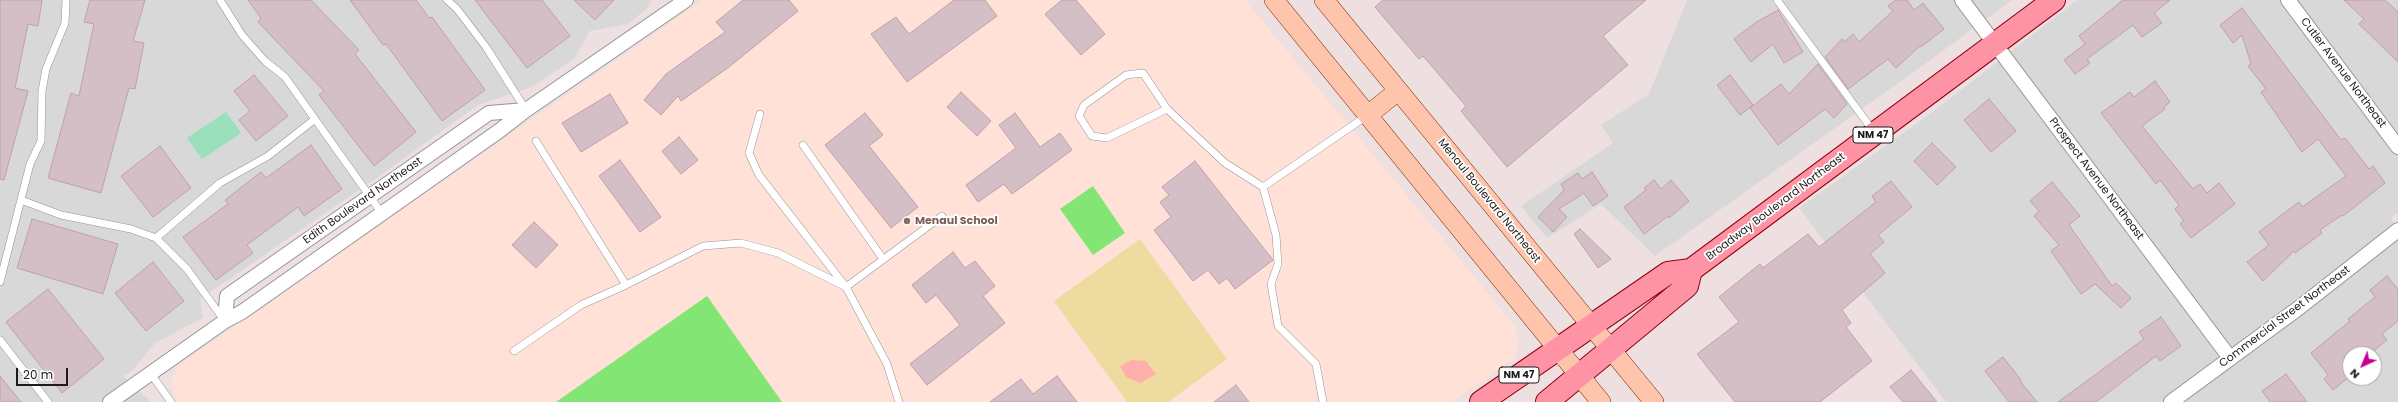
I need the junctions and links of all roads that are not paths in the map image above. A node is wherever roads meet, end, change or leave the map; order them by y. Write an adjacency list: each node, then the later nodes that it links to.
1 (66, 0): 24 (lane)
2 (220, 0): 17 (lane)
3 (447, 0): 14 (lane)
4 (1274, 0): 16 (main road)
5 (1324, 0): 12 (main road, Menaul Boulevard Northeast)
6 (1777, 0): 18 (lane)
7 (1962, 0): 11 (street, Prospect Avenue Northeast)
8 (2054, 0): 11 (main road, Broadway Boulevard Northeast / NM 47)
9 (2288, 0): 21 (street, Cutler Avenue Northeast)
10 (681, 1): 14 (street, Edith Boulevard Northeast)
11 (1996, 44): 18 (main road, Broadway Boulevard Northeast / NM 47); 40 (street, Prospect Avenue Northeast)
12 (1398, 90): 16 (main road); 35 (main road, Menaul Boulevard Northeast)
13 (1167, 109): 13 (lane); 22 (lane)
14 (526, 110): 23 (street, Edith Boulevard Northeast); 25 (street, Edith Boulevard Northeast)
15 (760, 114): 33 (lane)
16 (1368, 115): 22 (lane); 37 (main road)
17 (315, 119): 23 (lane); 28 (lane)
18 (1875, 133): 30 (main road, Broadway Boulevard Northeast / NM 47)
19 (536, 141): 32 (lane)
20 (803, 145): 29 (lane)
21 (2398, 147)
22 (1263, 187): 47 (lane)
23 (370, 196): 25 (lane); 34 (street, Edith Boulevard Northeast)
24 (21, 200): 28 (lane); 31 (lane)
25 (381, 212): 34 (street, Edith Boulevard Northeast)
26 (942, 216): 29 (lane)
27 (2398, 230): 40 (street, Commercial Street Northeast)
28 (156, 238): 34 (lane)
29 (883, 259): 33 (lane)
30 (1691, 270): 35 (main road, Broadway Boulevard Northeast / NM 47); 38 (main road)
31 (0, 282)
32 (626, 285): 33 (lane); 39 (lane)
33 (846, 287): 46 (lane)
34 (225, 321): 41 (street, Edith Boulevard Northeast)
35 (1590, 325): 37 (main road, Broadway Boulevard Northeast / NM 47); 38 (main road, Menaul Boulevard Northeast)
36 (0, 340): 43 (lane)
37 (1558, 348): 42 (main road); 48 (main road, Broadway Boulevard Northeast / NM 47)
38 (1611, 350): 42 (main road); 51 (main road, Menaul Boulevard Northeast)
39 (514, 351)
40 (2230, 358): 52 (street, Commercial Street Northeast)
41 (151, 374): 44 (street, Edith Boulevard Northeast); 45 (lane)
42 (1580, 376): 49 (main road); 50 (main road)
43 (48, 402)
44 (110, 402)
45 (171, 402)
46 (898, 402)
47 (1323, 402)
48 (1481, 402)
49 (1547, 402)
50 (1601, 402)
51 (1654, 402)
52 (2171, 402)

